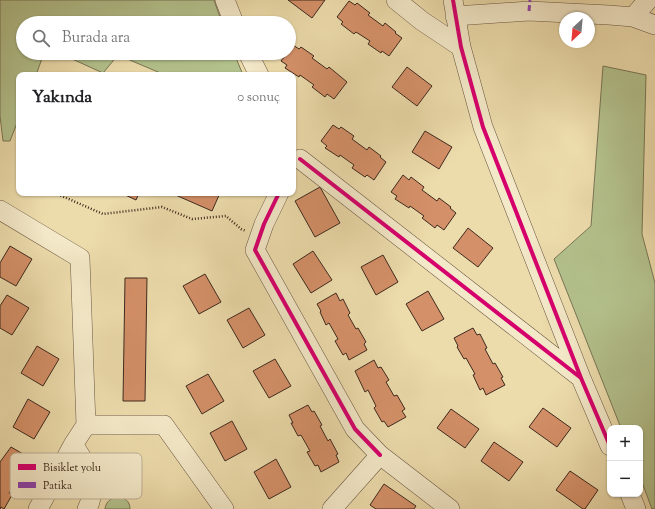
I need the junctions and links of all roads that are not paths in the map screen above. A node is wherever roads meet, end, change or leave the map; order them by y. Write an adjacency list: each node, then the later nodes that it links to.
1 (225, 0): 5 (street)
2 (396, 0): 8 (street)
3 (648, 0): 6 (street)
4 (454, 8): 6 (street); 8 (street)
5 (231, 16)
6 (633, 17): 7 (street)
7 (655, 25)
8 (461, 47): 14 (street)
9 (252, 60): 10 (street)
10 (258, 72)
11 (296, 159): 14 (street)
12 (278, 196): 20 (street)
13 (0, 210): 15 (street)
14 (581, 378): 16 (street)
15 (86, 425): 17 (street); 26 (street)
16 (607, 439)
17 (73, 445): 18 (street); 19 (street)
18 (69, 453)
19 (79, 453)
20 (380, 456): 27 (street); 28 (street)
21 (631, 497): 29 (street)
22 (43, 499): 24 (street)
23 (91, 499): 25 (street)
24 (38, 509)
25 (87, 509)
26 (224, 509)
27 (332, 509)
28 (450, 509)
29 (636, 509)

